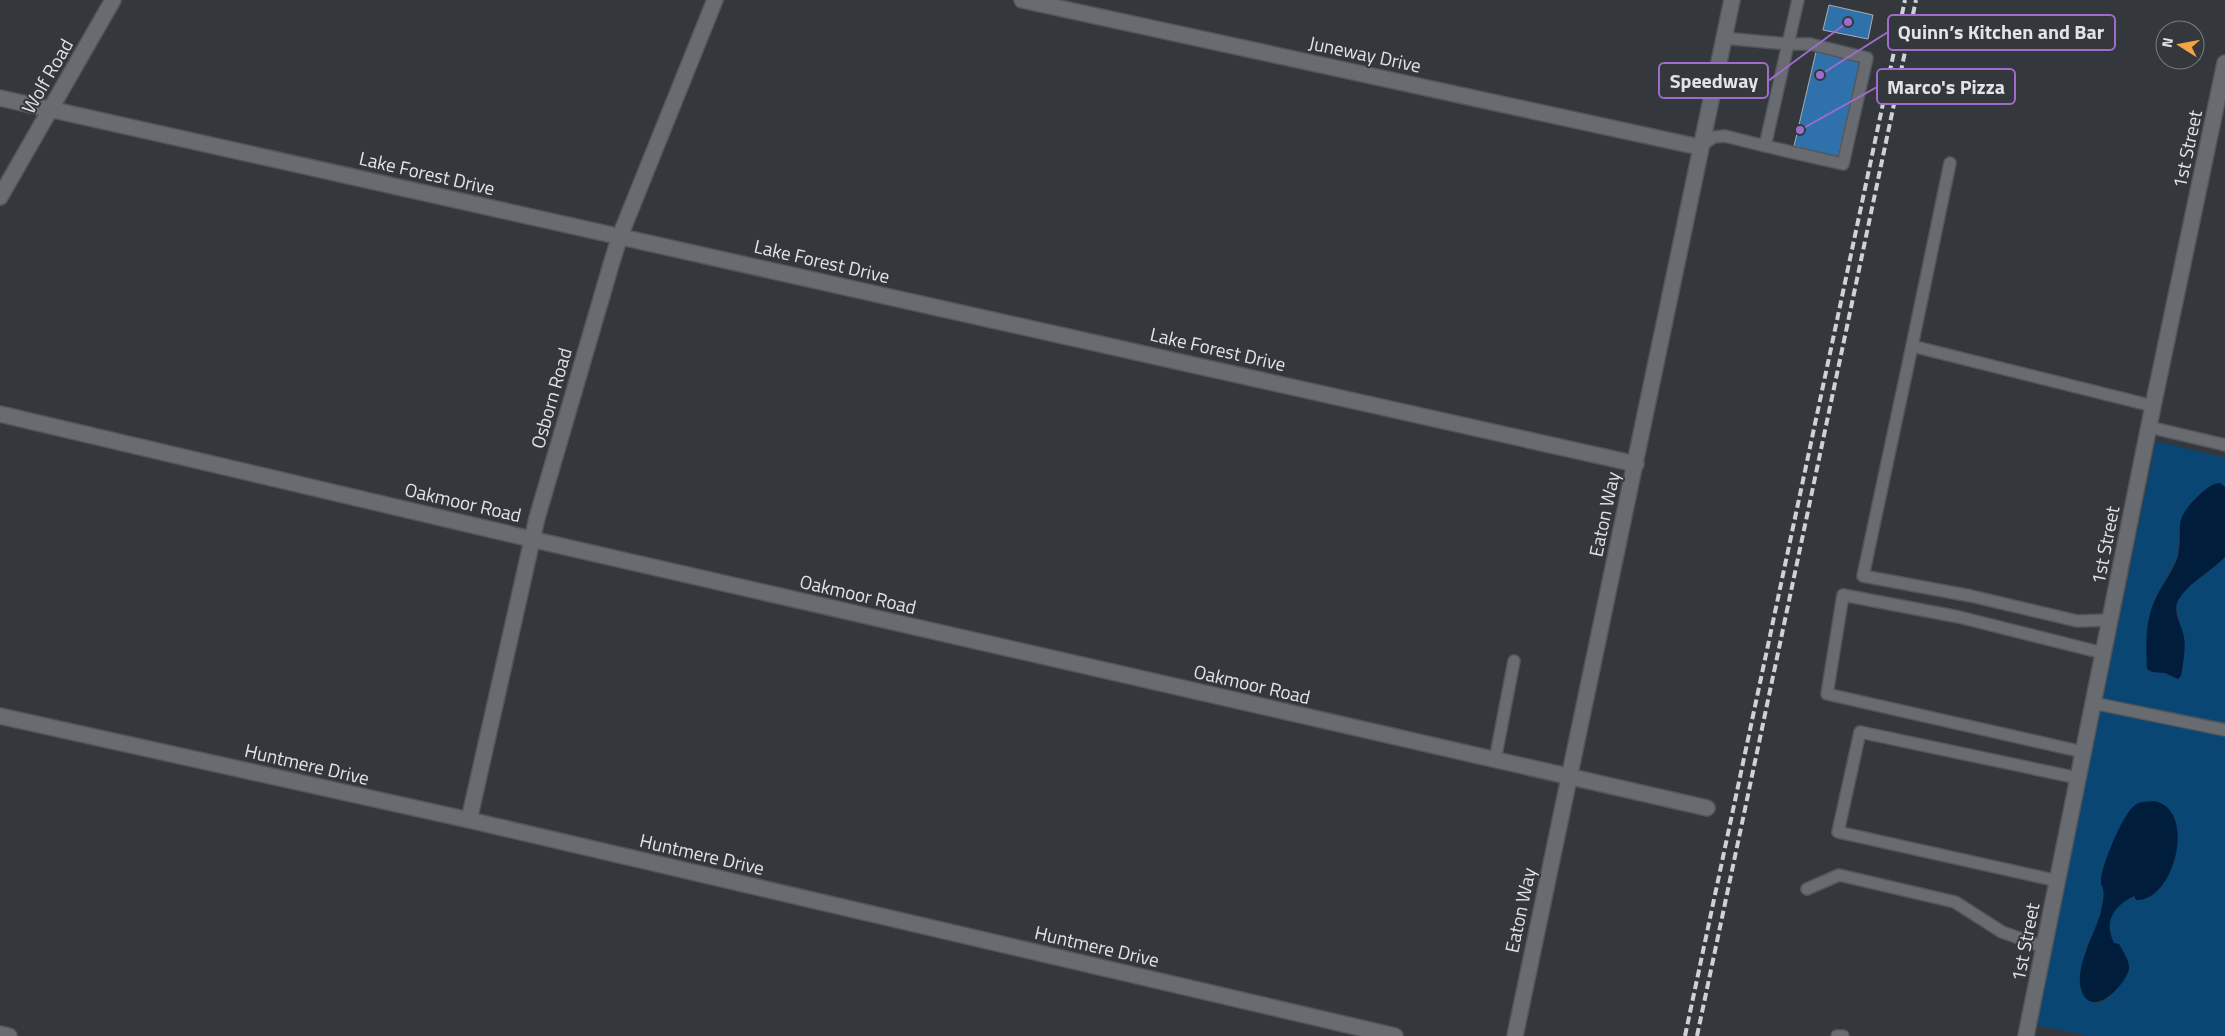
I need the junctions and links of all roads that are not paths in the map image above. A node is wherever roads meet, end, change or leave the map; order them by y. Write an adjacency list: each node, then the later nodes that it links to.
1 (113, 0): 10 (street, Wolf Road)
2 (715, 0): 15 (street, Osborn Road)
3 (1022, 0): 12 (street, Juneway Drive)
4 (1732, 0): 6 (street, Eaton Way)
5 (1798, 0): 7 (lane)
6 (1723, 38): 7 (lane); 12 (street, Eaton Way)
7 (1788, 44): 11 (lane); 11 (lane)
8 (2225, 63): 17 (street, 1st Street)
9 (0, 98): 10 (street, Lake Forest Drive)
10 (50, 110): 14 (street, Wolf Road); 15 (street, Lake Forest Drive)
11 (1765, 146): 12 (lane)
12 (1700, 147): 21 (street, Eaton Way)
13 (1950, 163): 16 (lane)
14 (0, 197)
15 (620, 236): 21 (street, Lake Forest Drive); 22 (street, Osborn Road)
16 (1912, 346): 17 (lane); 23 (lane)
17 (2153, 406): 19 (street, 1st Street)
18 (0, 414): 22 (street, Oakmoor Road)
19 (2149, 427): 20 (lane); 23 (street, 1st Street)
20 (2225, 445)
21 (1636, 464): 31 (street, Eaton Way)
22 (532, 539): 30 (street, Oakmoor Road); 34 (street, Osborn Road)
23 (2110, 620): 24 (street, 1st Street)
24 (2103, 653): 26 (street, 1st Street); 29 (lane)
25 (1514, 661): 30 (lane)
26 (2093, 703): 28 (lane); 29 (street, 1st Street)
27 (0, 716): 34 (street, Huntmere Drive)
28 (2225, 730)
29 (2083, 752): 32 (street, 1st Street)
30 (1495, 760): 31 (street, Oakmoor Road)
31 (1568, 777): 33 (street, Oakmoor Road); 41 (street, Eaton Way)
32 (2078, 778): 35 (street, 1st Street); 35 (lane)
33 (1707, 808)
34 (469, 820): 40 (street, Huntmere Drive)
35 (2058, 880): 37 (street, 1st Street)
36 (1807, 889): 37 (lane)
37 (2044, 947): 44 (street, 1st Street)
38 (0, 1034): 39 (street)
39 (9, 1036)
40 (1395, 1036)
41 (1515, 1036)
42 (1837, 1036): 43 (lane)
43 (1843, 1036)
44 (2026, 1036)

